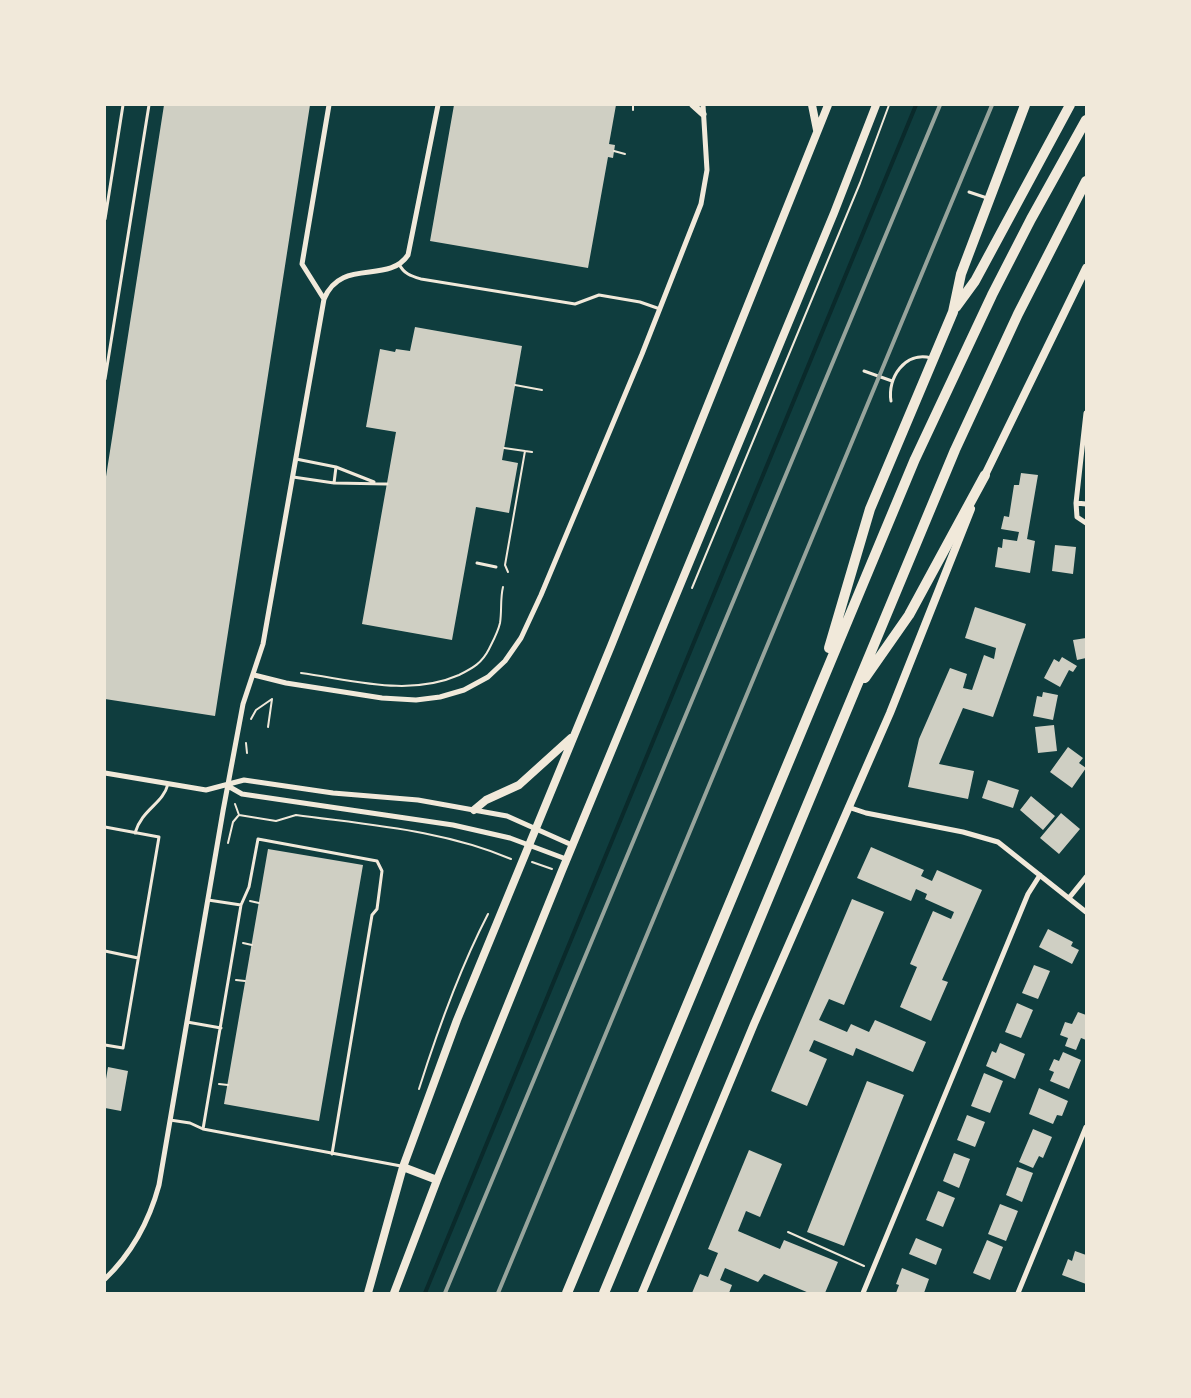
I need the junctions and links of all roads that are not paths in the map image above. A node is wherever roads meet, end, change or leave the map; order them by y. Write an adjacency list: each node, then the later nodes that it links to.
1 (123, 105): 18 (lane)
2 (149, 105): 26 (lane)
3 (329, 105): 21 (street)
4 (438, 105): 19 (street)
5 (693, 105): 12 (street)
6 (703, 105): 12 (street)
7 (812, 105): 14 (main road)
8 (828, 105): 14 (main road)
9 (876, 105): 55 (main road)
10 (1025, 105): 17 (highway)
11 (1070, 105): 23 (highway)
12 (704, 114): 22 (street)
13 (1086, 120): 44 (highway)
14 (818, 132): 45 (main road)
15 (1086, 181): 43 (highway)
16 (969, 192): 17 (lane)
17 (989, 199): 23 (highway)
18 (105, 219)
19 (399, 264): 21 (street); 22 (lane)
20 (1086, 268): 32 (main road)
21 (324, 299): 30 (street)
22 (660, 309): 42 (street)
23 (953, 312): 24 (highway)
24 (933, 358): 27 (lane); 44 (highway)
25 (864, 370): 27 (lane)
26 (105, 380)
27 (892, 381): 28 (lane)
28 (891, 401)
29 (1086, 413): 37 (street)
30 (296, 459): 31 (lane); 33 (street)
31 (336, 467): 34 (lane); 35 (lane)
32 (985, 475): 43 (highway); 49 (main road)
33 (293, 477): 34 (lane); 42 (street)
34 (334, 483): 35 (lane)
35 (376, 483): 36 (lane)
36 (387, 484)
37 (1076, 503): 38 (street); 39 (street)
38 (1086, 504)
39 (1086, 523)
40 (477, 563): 41 (lane)
41 (496, 567)
42 (254, 675): 48 (street)
43 (852, 699): 78 (highway)
44 (812, 705): 77 (highway)
45 (574, 735): 50 (main road); 52 (main road)
46 (105, 773): 47 (street)
47 (168, 784): 48 (street); 53 (lane)
48 (228, 786): 50 (street); 54 (street); 60 (street)
49 (848, 807): 57 (street); 79 (main road)
50 (474, 810): 52 (street)
51 (105, 827): 53 (lane)
52 (535, 829): 54 (main road); 55 (street)
53 (135, 833): 64 (lane)
54 (528, 845): 56 (street); 72 (main road)
55 (572, 845): 56 (main road)
56 (566, 859): 73 (main road)
57 (1040, 875): 59 (street); 80 (street)
58 (1086, 877): 59 (street)
59 (1069, 898): 62 (street)
60 (208, 900): 61 (lane); 65 (street)
61 (241, 905): 66 (lane); 71 (lane)
62 (1086, 912)
63 (105, 951): 64 (lane)
64 (138, 958): 67 (lane)
65 (187, 1022): 66 (lane); 68 (street)
66 (220, 1028): 70 (lane)
67 (105, 1045)
68 (170, 1120): 70 (lane); 74 (street)
69 (1086, 1127): 81 (street)
70 (203, 1129): 71 (lane)
71 (332, 1154): 72 (lane)
72 (403, 1167): 73 (main road); 75 (main road)
73 (437, 1180): 76 (main road)
74 (105, 1279)
75 (368, 1293)
76 (394, 1293)
77 (567, 1293)
78 (604, 1293)
79 (642, 1293)
80 (862, 1293)
81 (1018, 1293)

